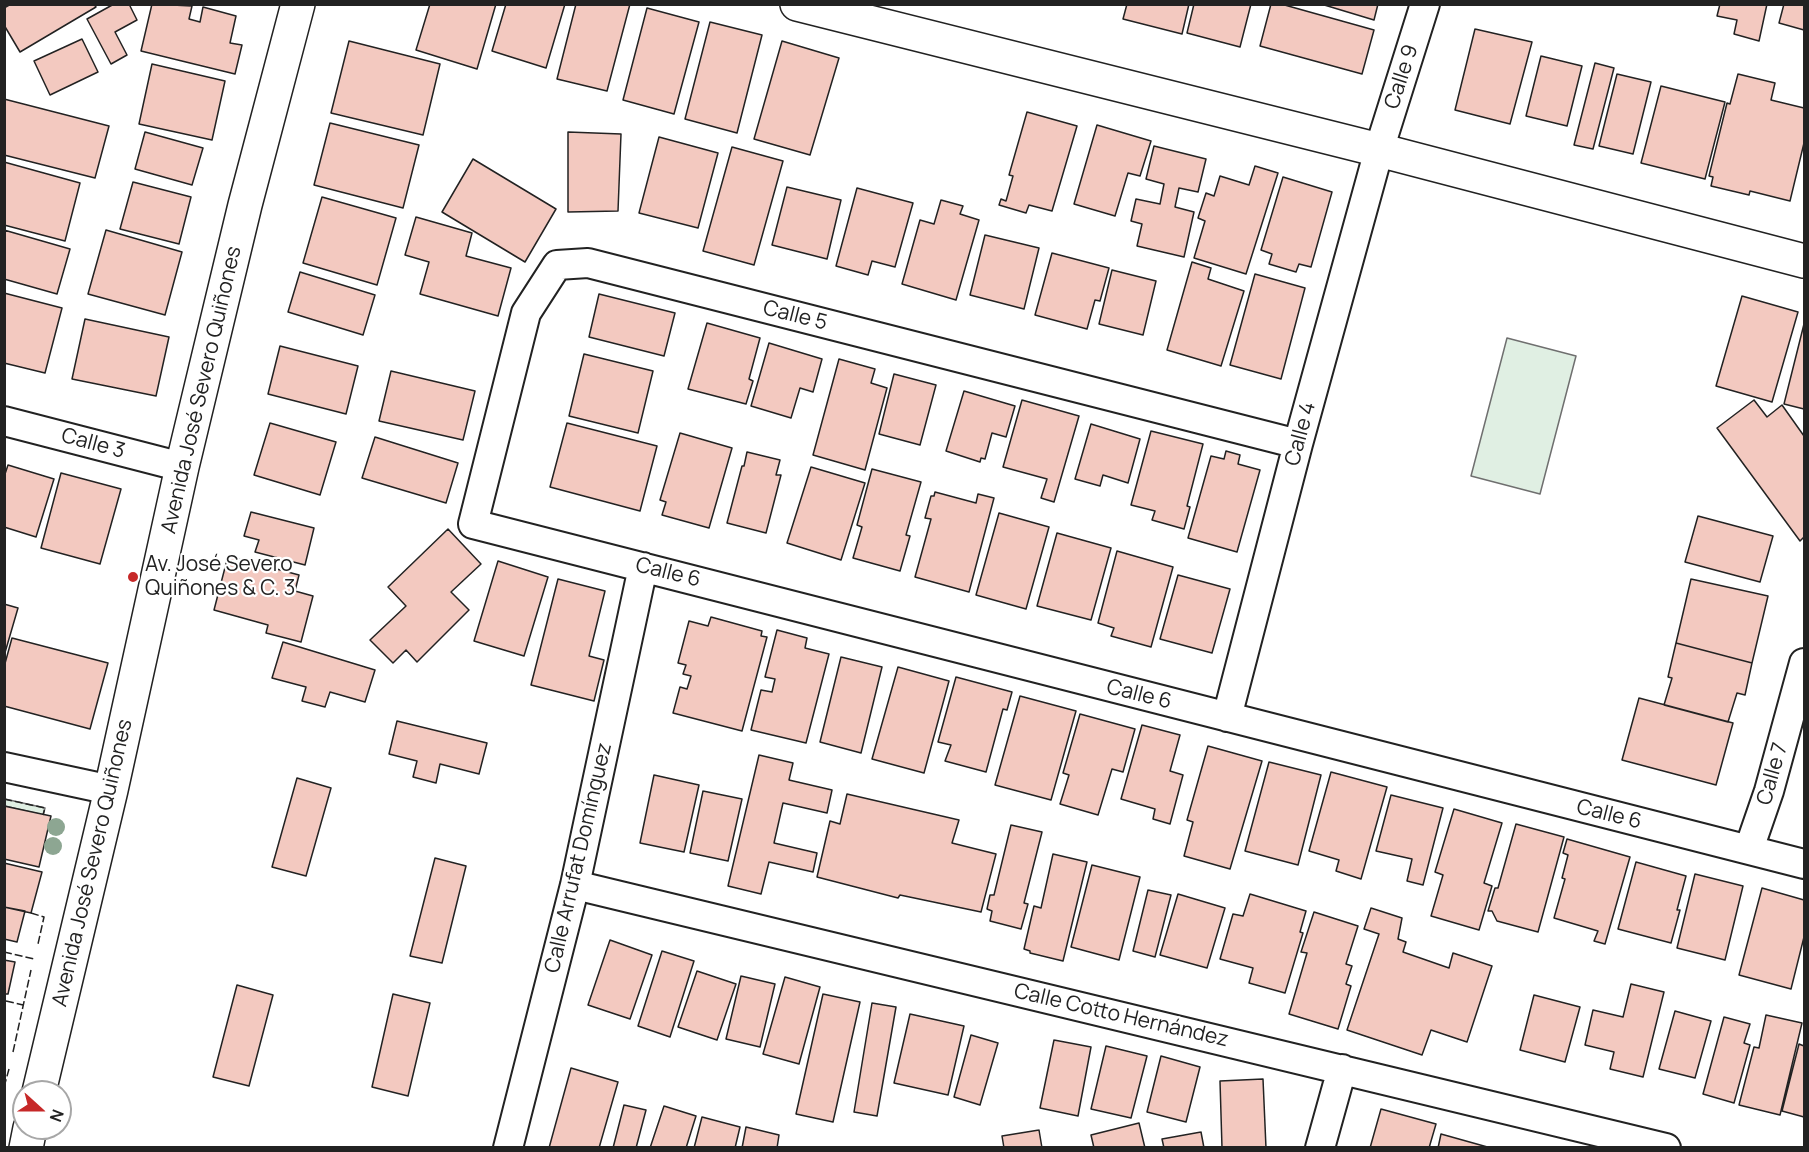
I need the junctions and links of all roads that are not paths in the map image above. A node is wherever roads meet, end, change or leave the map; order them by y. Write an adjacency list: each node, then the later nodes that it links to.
1 (298, 4): 8 (street, Avenida José Severo Quiñones)
2 (797, 4): 4 (street)
3 (1425, 4): 4 (street, Calle 9)
4 (1378, 150): 5 (street); 7 (street, Calle 4)
5 (1804, 261)
6 (4, 421): 8 (street, Calle 3)
7 (1298, 444): 9 (street, Calle 5); 12 (street, Calle 4)
8 (182, 467): 14 (street, Avenida José Severo Quiñones)
9 (473, 525): 10 (street, Calle 6)
10 (643, 567): 12 (street, Calle 6); 17 (street, Calle Arrufat Domínguez)
11 (1804, 663): 15 (street, Calle 7)
12 (1227, 717): 15 (street, Calle 6)
13 (4, 768): 14 (street)
14 (111, 790): 19 (street, Avenida José Severo Quiñones)
15 (1749, 849): 16 (street, Calle 6)
16 (1804, 864)
17 (575, 885): 18 (street, Calle Cotto Hernández); 20 (street, Calle Arrufat Domínguez)
18 (1342, 1069): 21 (street); 22 (street, Calle Cotto Hernández)
19 (42, 1080)
20 (507, 1148)
21 (1320, 1148)
22 (1666, 1148)

